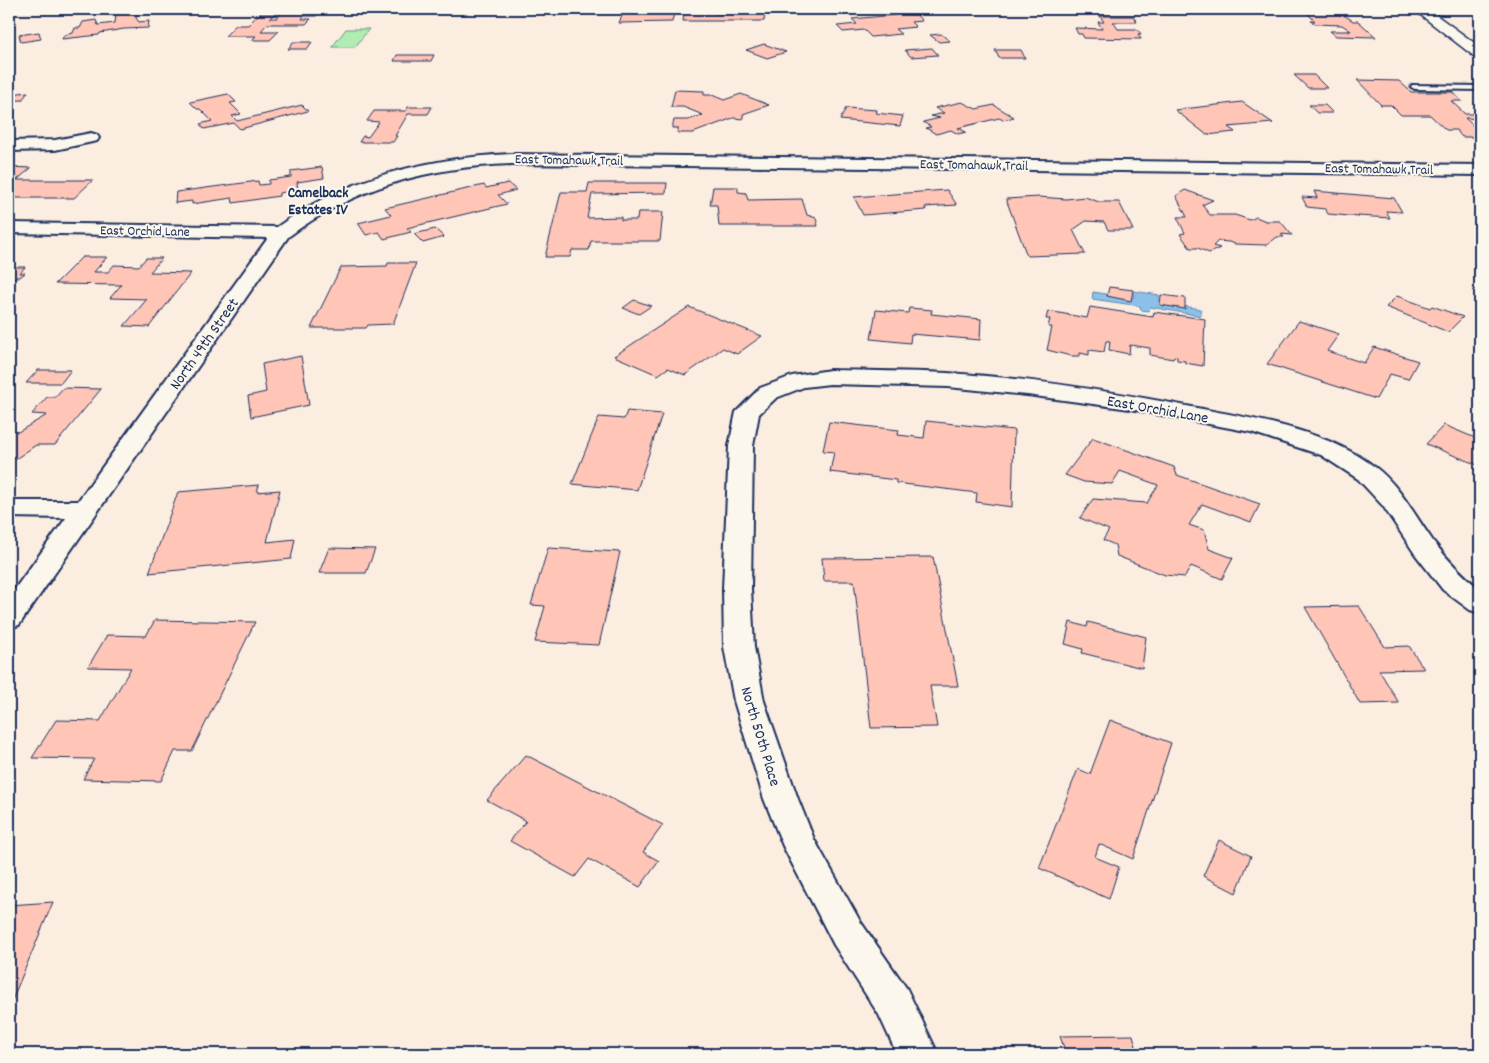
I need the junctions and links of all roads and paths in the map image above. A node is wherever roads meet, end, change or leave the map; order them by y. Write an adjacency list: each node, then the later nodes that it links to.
1 (1420, 9): 2 (street)
2 (1480, 54)
3 (1415, 87): 4 (lane)
4 (1466, 88): 5 (lane); 6 (lane)
5 (1480, 88)
6 (1473, 94)
7 (91, 138): 8 (street)
8 (9, 146)
9 (468, 161): 10 (street, East Tomahawk Trail); 12 (street, North 49th Street)
10 (1480, 170)
11 (9, 228): 12 (street, East Orchid Lane)
12 (281, 233): 15 (street, North 49th Street)
13 (768, 393): 16 (street, East Orchid Lane); 18 (street, North 50th Place)
14 (9, 509): 15 (street)
15 (85, 510): 17 (street, North 49th Street)
16 (1480, 603)
17 (9, 618)
18 (918, 1054)

